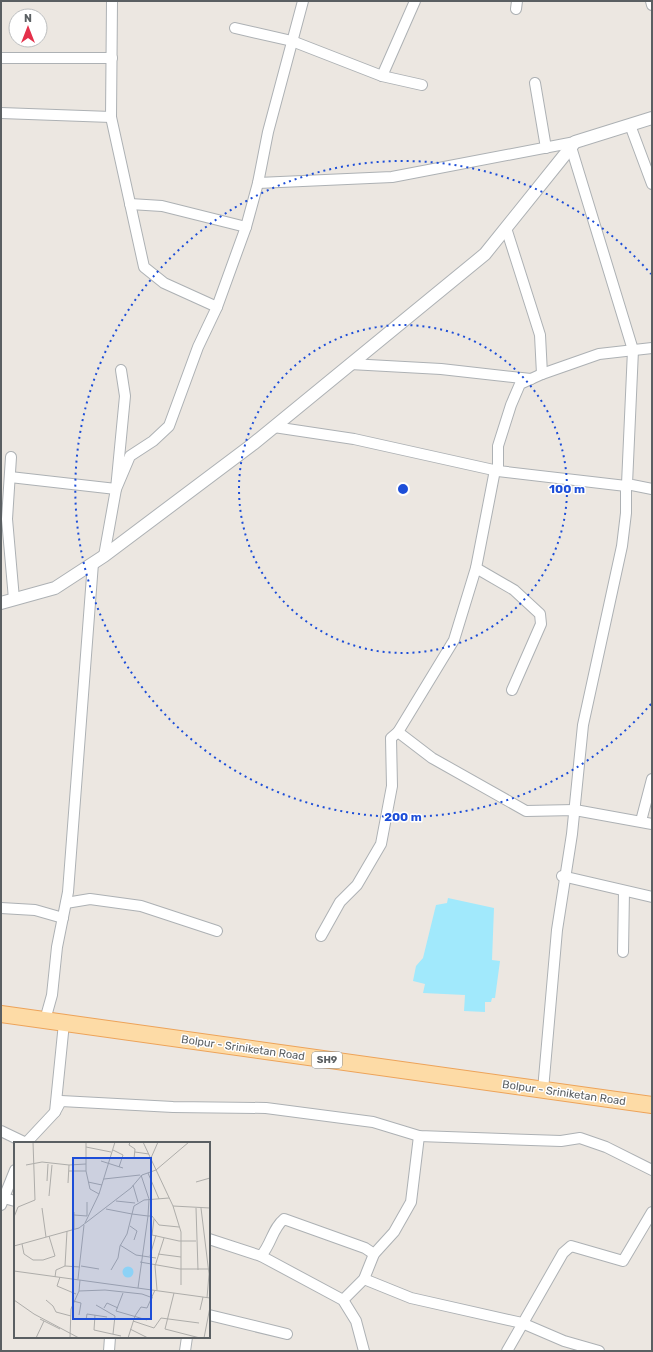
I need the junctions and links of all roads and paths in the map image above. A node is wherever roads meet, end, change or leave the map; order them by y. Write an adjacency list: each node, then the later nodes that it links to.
1 (112, 1): 9 (street)
2 (303, 1): 7 (street)
3 (415, 1): 10 (street)
4 (651, 1): 5 (street)
5 (652, 5)
6 (235, 28): 7 (street)
7 (292, 40): 10 (street); 19 (street)
8 (1, 58): 9 (street)
9 (112, 58): 14 (street)
10 (382, 76): 12 (street)
11 (535, 83): 18 (street)
12 (422, 85)
13 (1, 113): 14 (street)
14 (110, 116): 21 (street)
15 (652, 118): 16 (street)
16 (630, 125): 17 (street); 20 (street)
17 (573, 145): 18 (street); 23 (street); 26 (street)
18 (546, 148): 19 (street)
19 (258, 183): 22 (street)
20 (652, 184)
21 (130, 204): 22 (street); 24 (street)
22 (246, 227): 24 (street)
23 (506, 228): 27 (street); 29 (street)
24 (217, 307): 35 (street)
25 (652, 348): 26 (street)
26 (633, 350): 29 (street); 36 (street)
27 (350, 364): 30 (street); 31 (street)
28 (121, 370): 35 (street)
29 (542, 374): 30 (street)
30 (531, 379): 33 (street)
31 (274, 427): 33 (street); 37 (street)
32 (11, 457): 34 (street)
33 (497, 470): 39 (street); 45 (street)
34 (10, 477): 35 (street); 40 (street)
35 (116, 489): 37 (street)
36 (652, 489)
37 (104, 556): 38 (street)
38 (93, 563): 40 (street); 51 (street)
39 (476, 568): 42 (street); 43 (street)
40 (14, 599): 41 (street)
41 (1, 603)
42 (512, 690)
43 (398, 732): 45 (street); 55 (street)
44 (652, 779): 46 (street)
45 (574, 810): 46 (street); 48 (street)
46 (641, 821): 47 (street)
47 (652, 824)
48 (564, 877): 49 (street); 60 (street)
49 (624, 891): 50 (street); 56 (street)
50 (652, 897)
51 (66, 903): 53 (street); 54 (street)
52 (1, 908): 53 (street)
53 (63, 918): 58 (street)
54 (217, 931)
55 (321, 936)
56 (623, 952)
57 (1, 1014): 58 (main road, Bolpur - Sriniketan Road / SH9)
58 (45, 1020): 59 (main road, Bolpur - Sriniketan Road / SH9)
59 (64, 1023): 60 (main road, Bolpur - Sriniketan Road / SH9); 62 (street)
60 (543, 1090): 61 (main road, Bolpur - Sriniketan Road / SH9)
61 (652, 1105)
62 (54, 1112): 64 (street); 66 (street)
63 (1, 1131): 65 (street)
64 (419, 1136): 67 (street); 73 (street)
65 (24, 1142)
66 (27, 1142)
67 (652, 1170)
68 (14, 1172): 70 (street)
69 (14, 1201): 70 (street)
70 (2, 1202)
71 (652, 1212): 78 (street)
72 (210, 1239): 74 (street)
73 (374, 1254): 74 (street); 75 (street)
74 (261, 1256): 76 (street)
75 (364, 1279): 76 (street); 78 (street)
76 (343, 1300): 84 (street)
77 (210, 1315): 79 (street)
78 (522, 1323): 85 (street); 86 (street)
79 (287, 1334)
80 (110, 1338): 82 (street)
81 (187, 1338): 83 (street)
82 (109, 1351)
83 (185, 1351)
84 (364, 1351)
85 (507, 1351)
86 (599, 1351)

